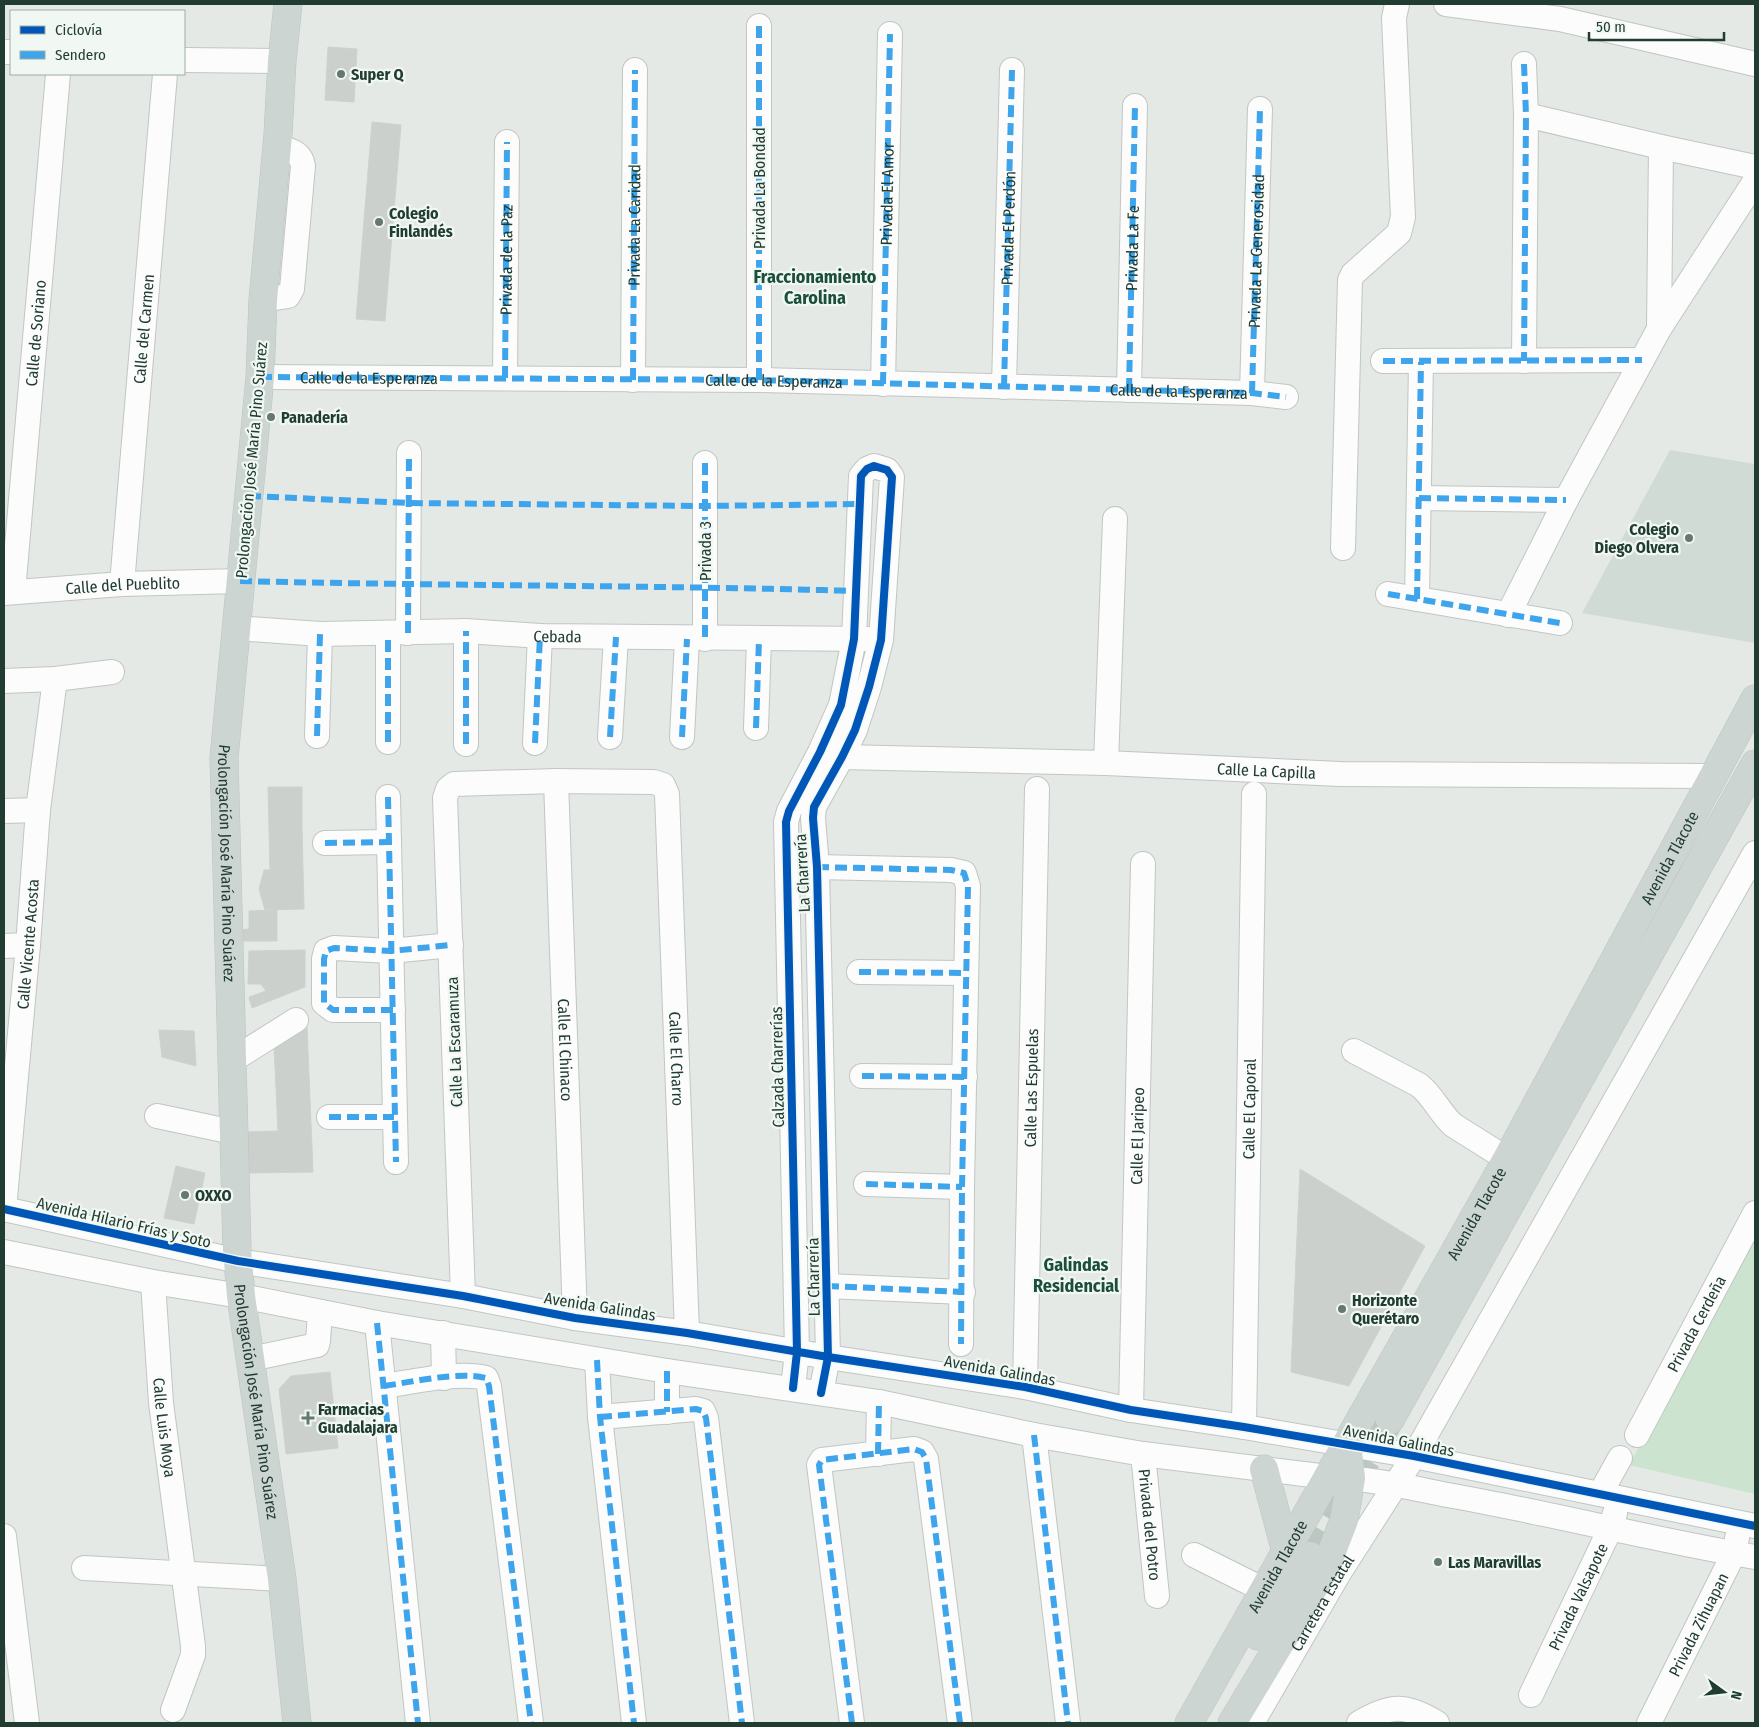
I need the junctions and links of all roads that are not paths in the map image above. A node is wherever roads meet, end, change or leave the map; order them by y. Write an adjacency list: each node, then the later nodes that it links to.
1 (288, 4): 7 (main road, Prolongación José María Pino Suárez)
2 (1397, 4): 40 (street)
3 (1446, 4): 9 (street)
4 (759, 26): 29 (street, Privada La Bondad)
5 (890, 34): 30 (street, Privada El Amor)
6 (185, 60): 7 (street)
7 (282, 61): 26 (main road, Prolongación José María Pino Suárez)
8 (1524, 64): 16 (street)
9 (1755, 64)
10 (635, 70): 28 (street, Privada La Caridad)
11 (1012, 70): 31 (street, Privada El Perdón)
12 (58, 75): 43 (street, Calle de Soriano)
13 (165, 75): 42 (street, Calle del Carmen)
14 (1135, 106): 32 (street, Privada La Fe)
15 (1260, 109): 33 (street, Privada La Generosidad)
16 (1526, 114): 18 (street); 24 (street)
17 (507, 142): 27 (street, Privada de la Paz)
18 (1661, 147): 19 (street); 21 (street)
19 (1755, 167)
20 (1753, 191): 21 (street)
21 (1658, 329): 22 (street)
22 (1642, 360): 24 (street); 38 (street)
23 (1383, 361): 25 (street)
24 (1524, 361): 25 (street)
25 (1422, 362): 37 (street)
26 (260, 377): 27 (street, Calle de la Esperanza); 41 (main road, Prolongación José María Pino Suárez)
27 (505, 378): 28 (street, Calle de la Esperanza)
28 (633, 380): 29 (street, Calle de la Esperanza)
29 (760, 380): 30 (street, Calle de la Esperanza)
30 (883, 384): 31 (street, Calle de la Esperanza)
31 (1004, 387): 32 (street, Calle de la Esperanza)
32 (1129, 390): 33 (street, Calle de la Esperanza)
33 (1252, 393): 34 (street, Calle de la Esperanza)
34 (1286, 396)
35 (409, 452): 50 (street)
36 (705, 463): 55 (street, Privada 3)
37 (1419, 498): 38 (street); 45 (street)
38 (1566, 500): 46 (street)
39 (1115, 519): 70 (street)
40 (1343, 548)
41 (240, 581): 42 (street, Calle del Pueblito); 48 (main road, Prolongación José María Pino Suárez)
42 (122, 584): 43 (street, Calle del Pueblito)
43 (8, 592)
44 (1388, 594): 45 (street)
45 (1417, 599): 46 (street)
46 (1508, 615): 47 (street)
47 (1560, 623)
48 (236, 628): 51 (street, Cebada); 93 (main road, Prolongación José María Pino Suárez)
49 (466, 631): 50 (street, Cebada); 52 (street, Cebada); 68 (street)
50 (398, 633): 51 (street, Cebada); 66 (street)
51 (320, 634): 63 (street)
52 (540, 636): 53 (street, Cebada); 67 (street)
53 (616, 637): 55 (street, Cebada); 65 (street)
54 (854, 638): 56 (street, Cebada); 57 (street, Cebada); 57 (street, La Charrería); 69 (street)
55 (696, 639): 56 (street, Cebada); 64 (street, Privada 3)
56 (759, 639): 62 (street)
57 (881, 640): 69 (street, La Charrería)
58 (112, 672): 59 (street)
59 (55, 679): 60 (street); 77 (street, Calle Vicente Acosta)
60 (4, 681)
61 (1755, 699): 72 (main road, Avenida Tlacote)
62 (756, 728)
63 (318, 736)
64 (682, 737)
65 (610, 738)
66 (388, 742)
67 (535, 743)
68 (466, 744)
69 (831, 754): 70 (street, Calle La Capilla); 83 (street, La Charrería); 119 (street, Calzada Charrerías)
70 (1106, 763): 72 (street, Calle La Capilla)
71 (1755, 764): 133 (main road, Avenida Tlacote)
72 (1712, 776): 100 (main road, Avenida Tlacote)
73 (556, 781): 85 (street, Calle La Escaramuza); 114 (street, Calle El Chinaco); 117 (street, Calle El Charro)
74 (1037, 789): 126 (street, Calle Las Espuelas)
75 (1254, 794): 134 (street, Calle El Caporal)
76 (388, 797): 79 (street)
77 (38, 810): 78 (street); 84 (street, Calle Vicente Acosta)
78 (4, 811)
79 (389, 842): 80 (street); 87 (street)
80 (325, 843)
81 (1755, 853): 140 (street, Carretera Estatal)
82 (1143, 864): 130 (street, Calle El Jaripeo)
83 (817, 867): 89 (street); 109 (street, La Charrería)
84 (28, 945): 86 (street); 104 (street, Calle Vicente Acosta)
85 (451, 945): 87 (street); 112 (street, Calle La Escaramuza)
86 (4, 946)
87 (391, 951): 90 (street); 90 (street)
88 (859, 972): 89 (street)
89 (966, 973): 95 (street)
90 (393, 1010): 98 (street)
91 (296, 1020): 93 (street)
92 (1354, 1051): 100 (street)
93 (232, 1062): 99 (main road, Prolongación José María Pino Suárez)
94 (862, 1076): 95 (street)
95 (965, 1077): 103 (street)
96 (157, 1116): 99 (street)
97 (329, 1117): 98 (street)
98 (394, 1117): 101 (street)
99 (233, 1132): 107 (main road, Prolongación José María Pino Suárez)
100 (1507, 1159): 137 (main road, Avenida Tlacote)
101 (396, 1162)
102 (866, 1184): 103 (street)
103 (962, 1186): 110 (street)
104 (4, 1209): 107 (street, Avenida Hilario Frías y Soto)
105 (1755, 1213): 136 (street, Privada Cerdeña)
106 (4, 1252): 108 (street)
107 (238, 1261): 111 (main road, Prolongación José María Pino Suárez); 112 (street, Avenida Galindas)
108 (153, 1282): 111 (street); 155 (street, Calle Luis Moya)
109 (827, 1286): 110 (street); 120 (street, La Charrería)
110 (963, 1292): 118 (street)
111 (241, 1296): 113 (street); 121 (main road, Prolongación José María Pino Suárez)
112 (463, 1296): 114 (street, Avenida Galindas)
113 (320, 1312): 115 (street); 121 (street)
114 (575, 1318): 117 (street, Avenida Galindas)
115 (377, 1323): 116 (street); 125 (street)
116 (443, 1333): 122 (street); 124 (street)
117 (687, 1333): 119 (street, Avenida Galindas)
118 (962, 1344)
119 (797, 1352): 120 (street, Avenida Galindas); 127 (street, Calzada Charrerías)
120 (828, 1357): 126 (street, Avenida Galindas); 128 (street, La Charrería)
121 (250, 1359): 156 (main road, Prolongación José María Pino Suárez)
122 (597, 1360): 123 (street); 132 (street)
123 (667, 1371): 127 (street); 131 (street)
124 (444, 1378): 125 (street); 165 (street)
125 (384, 1386): 164 (street)
126 (1025, 1387): 130 (street, Avenida Galindas)
127 (792, 1388): 128 (street)
128 (822, 1393): 129 (street)
129 (879, 1402): 135 (street); 138 (street)
130 (1131, 1410): 134 (street, Avenida Galindas)
131 (667, 1412): 132 (street); 167 (street)
132 (600, 1417): 166 (street)
133 (1390, 1420)
134 (1244, 1427): 137 (street, Avenida Galindas)
135 (1034, 1435): 139 (street); 170 (street)
136 (1637, 1435)
137 (1347, 1444): 140 (street, Avenida Galindas); 143 (main road, Avenida Tlacote)
138 (878, 1454): 168 (street); 169 (street)
139 (1143, 1454): 142 (street); 158 (street, Privada del Potro)
140 (1414, 1456): 144 (street, Avenida Galindas); 145 (street, Carretera Estatal)
141 (1620, 1458): 146 (street)
142 (1264, 1469): 143 (street); 151 (main road)
143 (1340, 1477): 145 (street); 151 (main road, Avenida Tlacote); 171 (main road)
144 (1517, 1477): 146 (street, Avenida Galindas); 147 (street)
145 (1396, 1486): 147 (street); 172 (street, Carretera Estatal)
146 (1610, 1496): 148 (street, Avenida Galindas); 149 (street, Privada Valsapote)
147 (1510, 1506): 149 (street)
148 (1748, 1524): 153 (street, Privada Zihuapan)
149 (1611, 1527): 153 (street); 160 (street, Privada Valsapote)
150 (4, 1536): 159 (street)
151 (1298, 1554): 157 (main road, Avenida Tlacote); 171 (main road, Avenida Tlacote)
152 (1194, 1555): 157 (street)
153 (1745, 1555): 175 (street, Privada Zihuapan)
154 (84, 1568): 155 (street)
155 (184, 1574): 156 (street); 161 (street, Calle Luis Moya)
156 (282, 1579): 163 (main road, Prolongación José María Pino Suárez)
157 (1264, 1590): 171 (main road, Avenida Tlacote)
158 (1157, 1596)
159 (12, 1661): 162 (street)
160 (1531, 1695)
161 (172, 1710)
162 (27, 1723)
163 (297, 1723)
164 (418, 1723)
165 (531, 1723)
166 (634, 1723)
167 (742, 1723)
168 (852, 1723)
169 (960, 1723)
170 (1068, 1723)
171 (1208, 1723)
172 (1252, 1723)
173 (1359, 1723): 174 (street)
174 (1437, 1723)
175 (1649, 1723)

